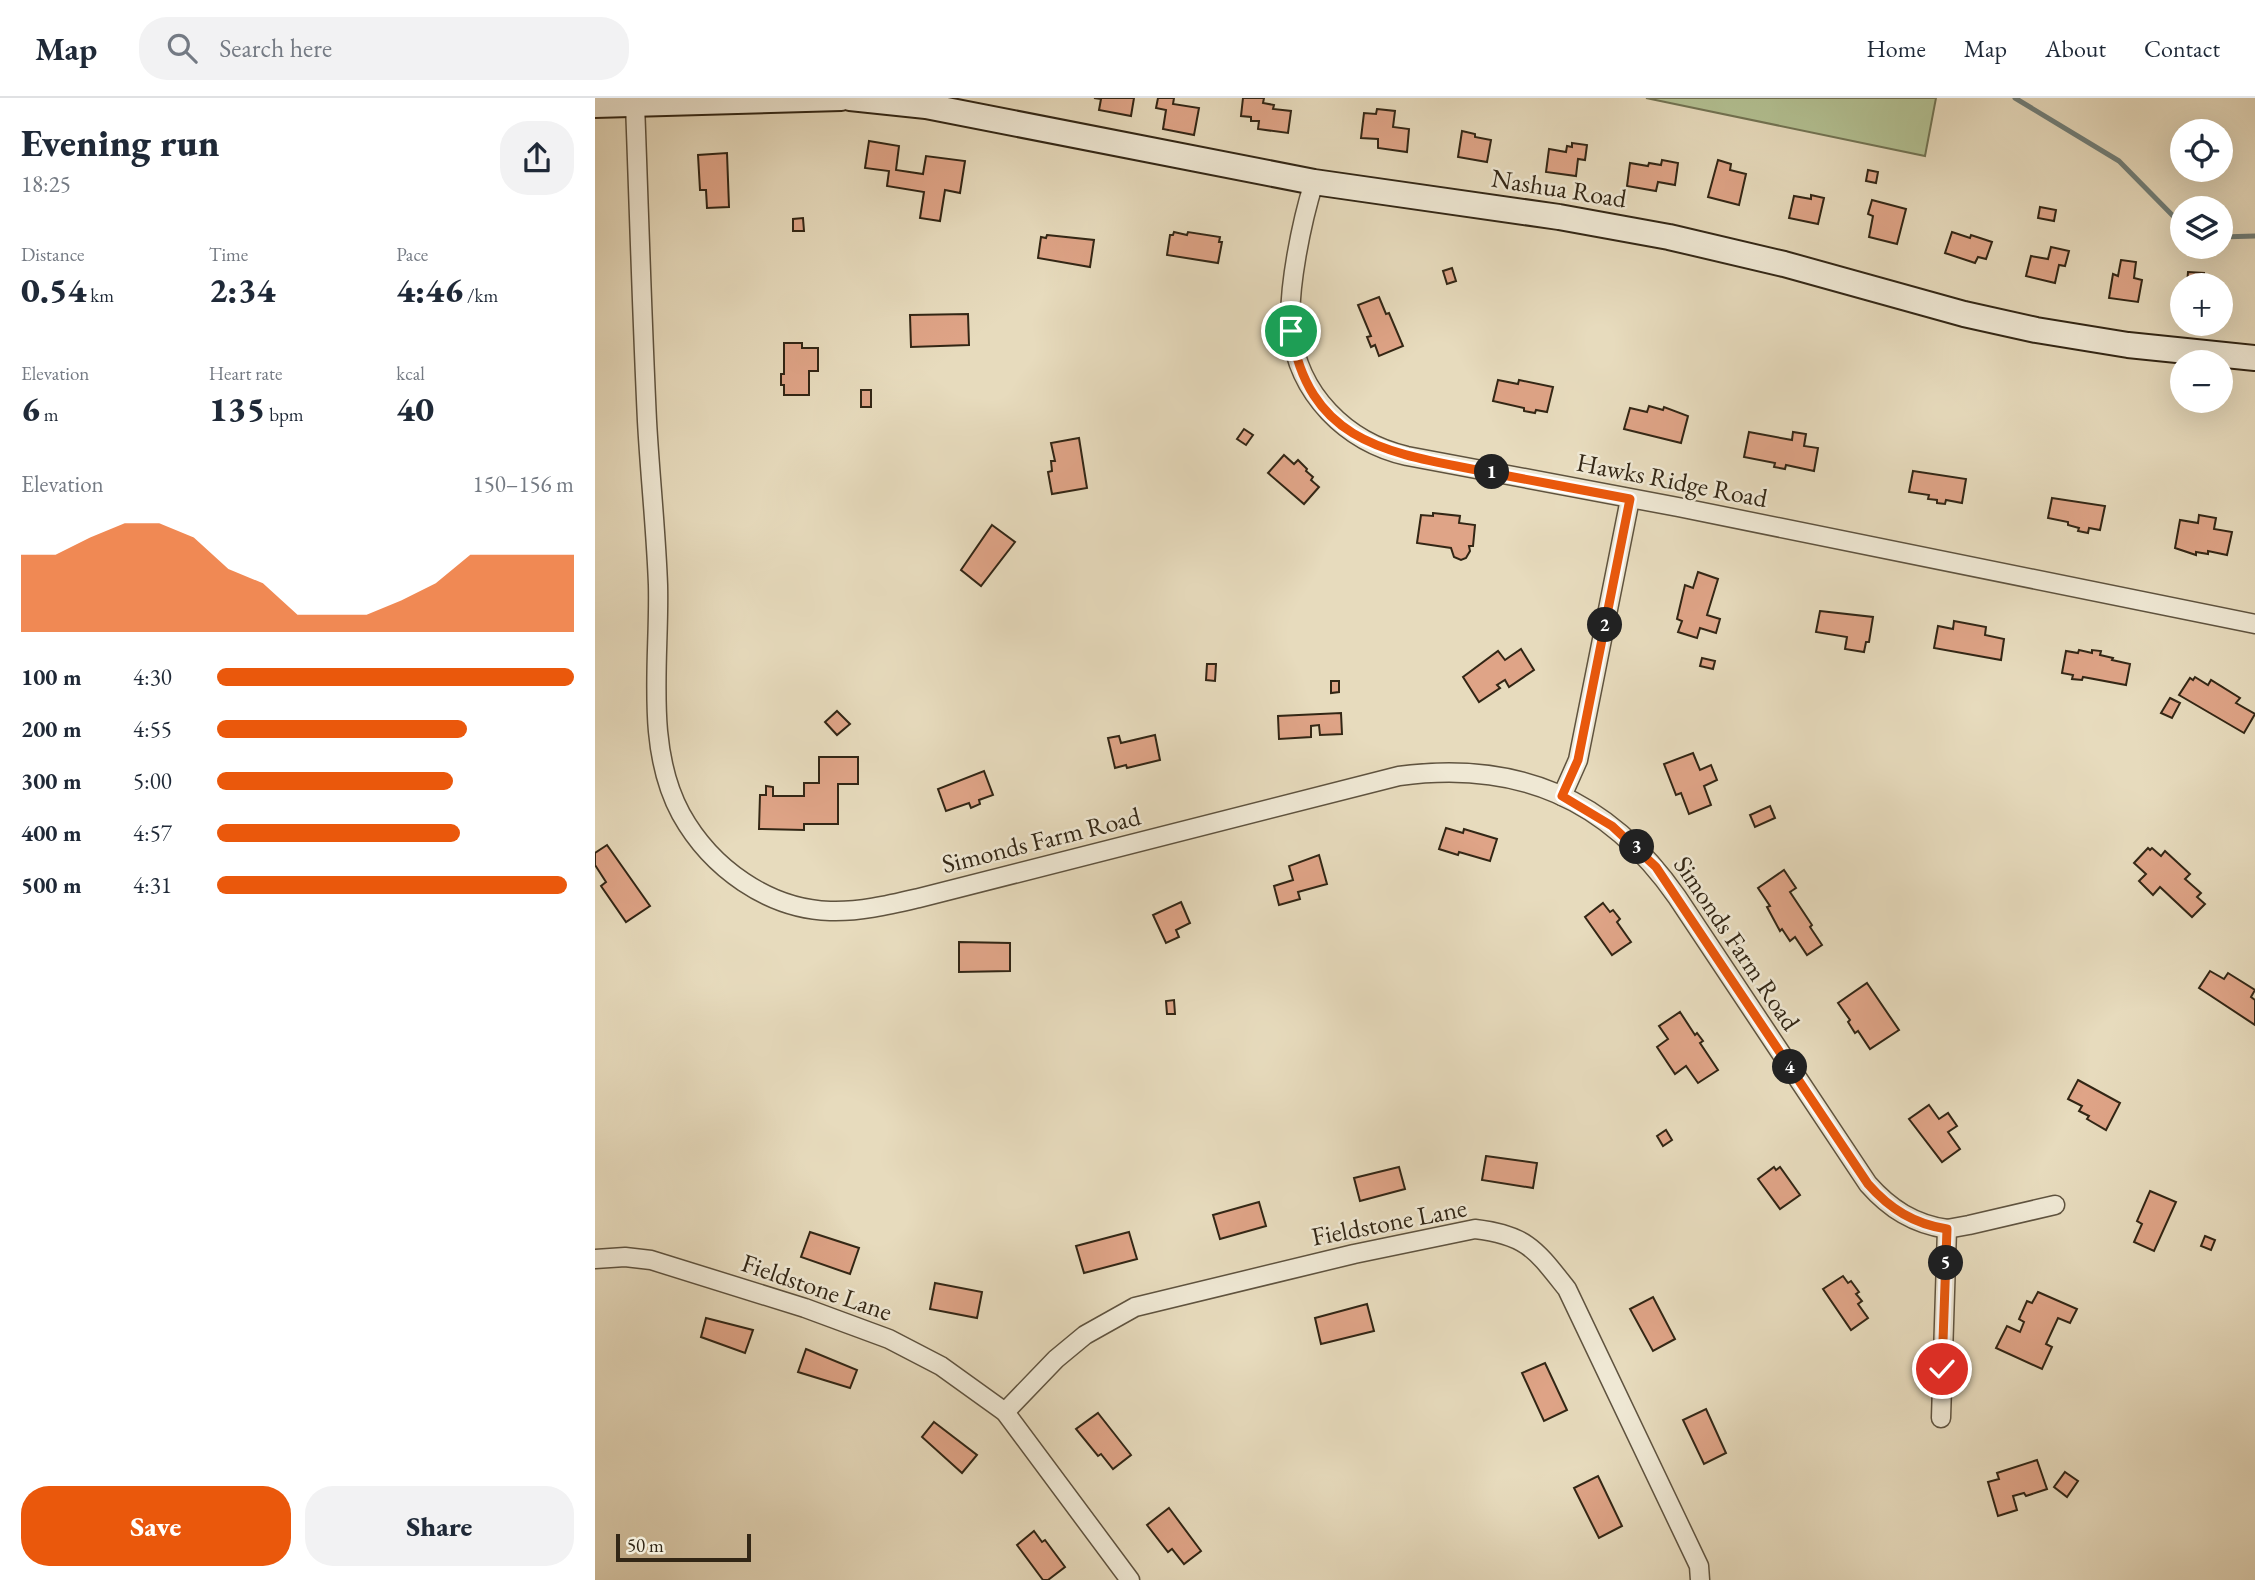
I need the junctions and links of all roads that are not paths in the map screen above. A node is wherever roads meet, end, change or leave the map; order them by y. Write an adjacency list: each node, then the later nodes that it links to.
1 (841, 98): 4 (main road)
2 (850, 98): 3 (main road, Nashua Road)
3 (927, 102): 6 (main road, Nashua Road)
4 (635, 104): 5 (main road); 10 (street, Simonds Farm Road)
5 (595, 105)
6 (1314, 182): 7 (main road, Nashua Road); 8 (street, Hawks Ridge Road)
7 (2255, 358)
8 (1630, 499): 9 (street, Hawks Ridge Road); 10 (street)
9 (2255, 624)
10 (1562, 796): 12 (street, Simonds Farm Road)
11 (2055, 1205): 12 (street)
12 (1947, 1229): 15 (street)
13 (595, 1259): 14 (street, Fieldstone Lane)
14 (1005, 1412): 16 (street, Fieldstone Lane); 17 (street, Fieldstone Lane)
15 (1941, 1418)
16 (1130, 1580)
17 (1700, 1580)

